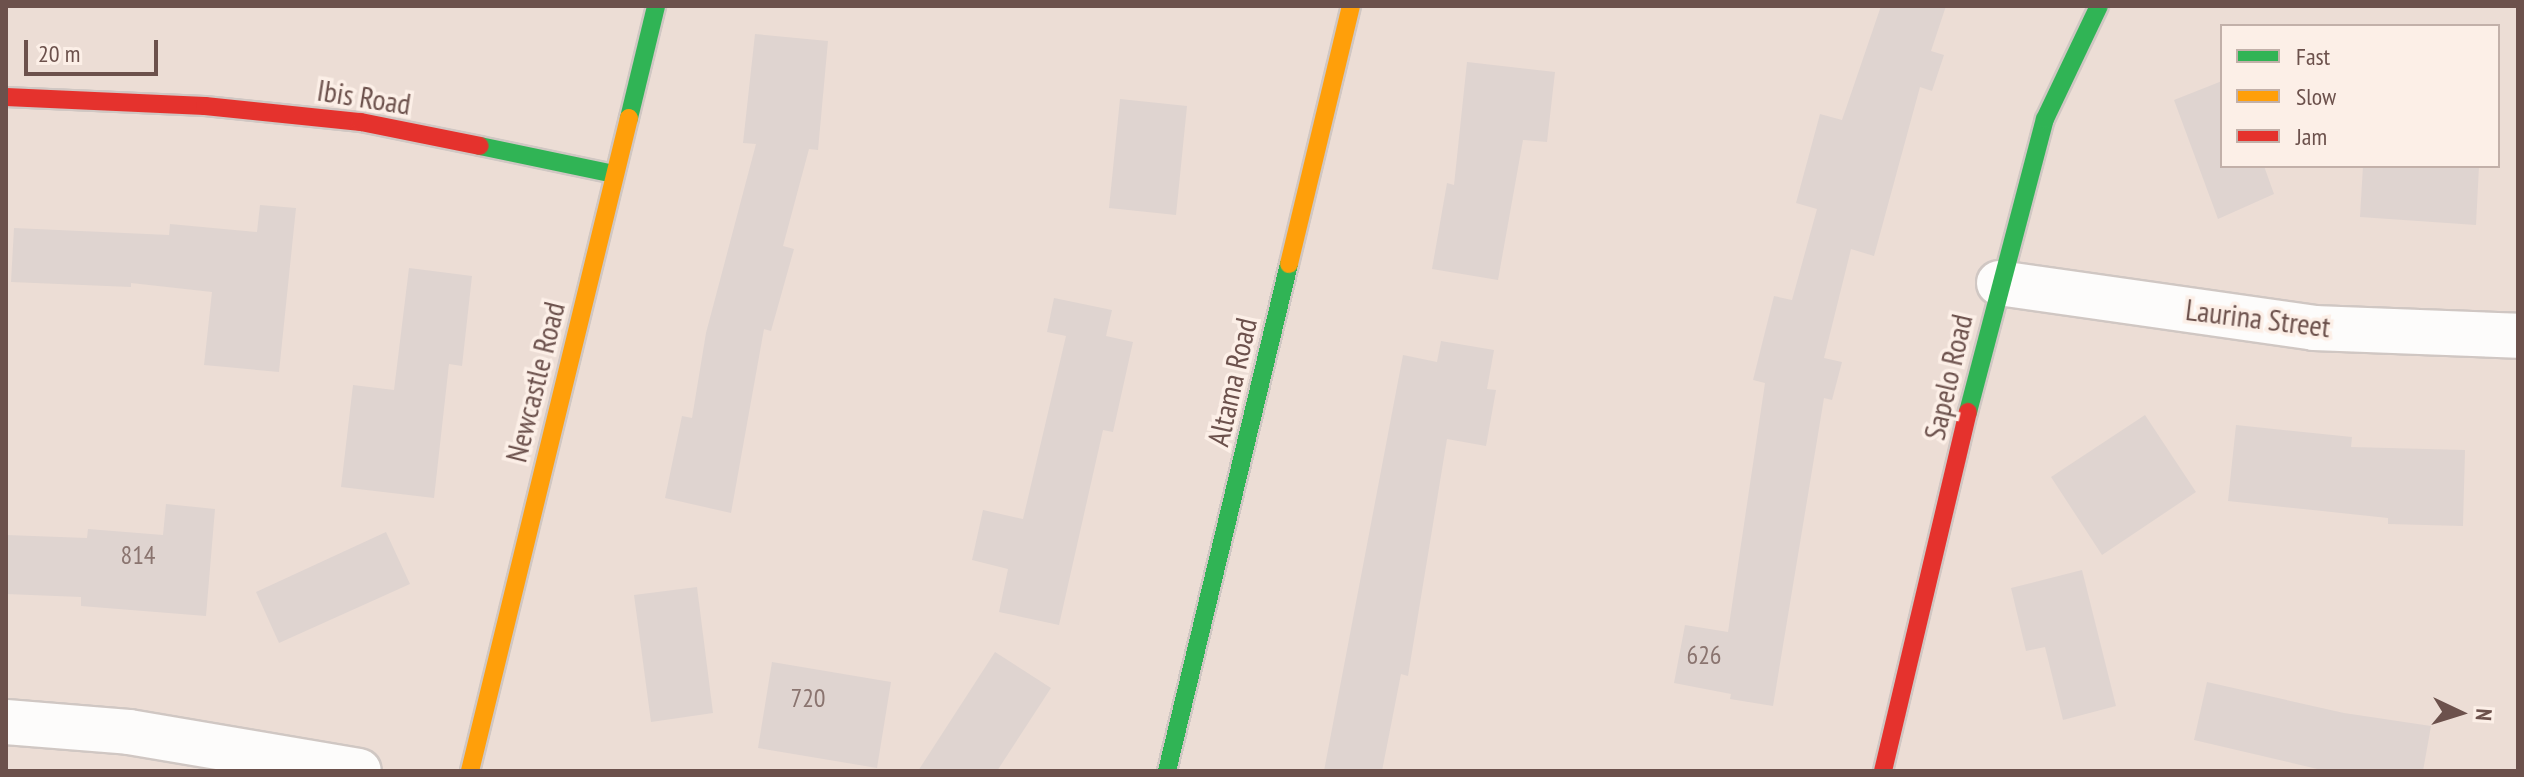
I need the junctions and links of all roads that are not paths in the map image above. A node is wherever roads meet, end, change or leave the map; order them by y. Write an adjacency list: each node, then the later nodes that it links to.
1 (656, 6): 5 (street, Newcastle Road)
2 (1351, 6): 11 (street, Altama Road)
3 (2099, 6): 6 (street, Sapelo Road)
4 (6, 97): 5 (street, Ibis Road)
5 (614, 174): 10 (street, Newcastle Road)
6 (1999, 283): 7 (street, Laurina Street); 12 (street, Sapelo Road)
7 (2518, 336)
8 (6, 722): 9 (street)
9 (359, 771)
10 (470, 771)
11 (1167, 771)
12 (1883, 771)

